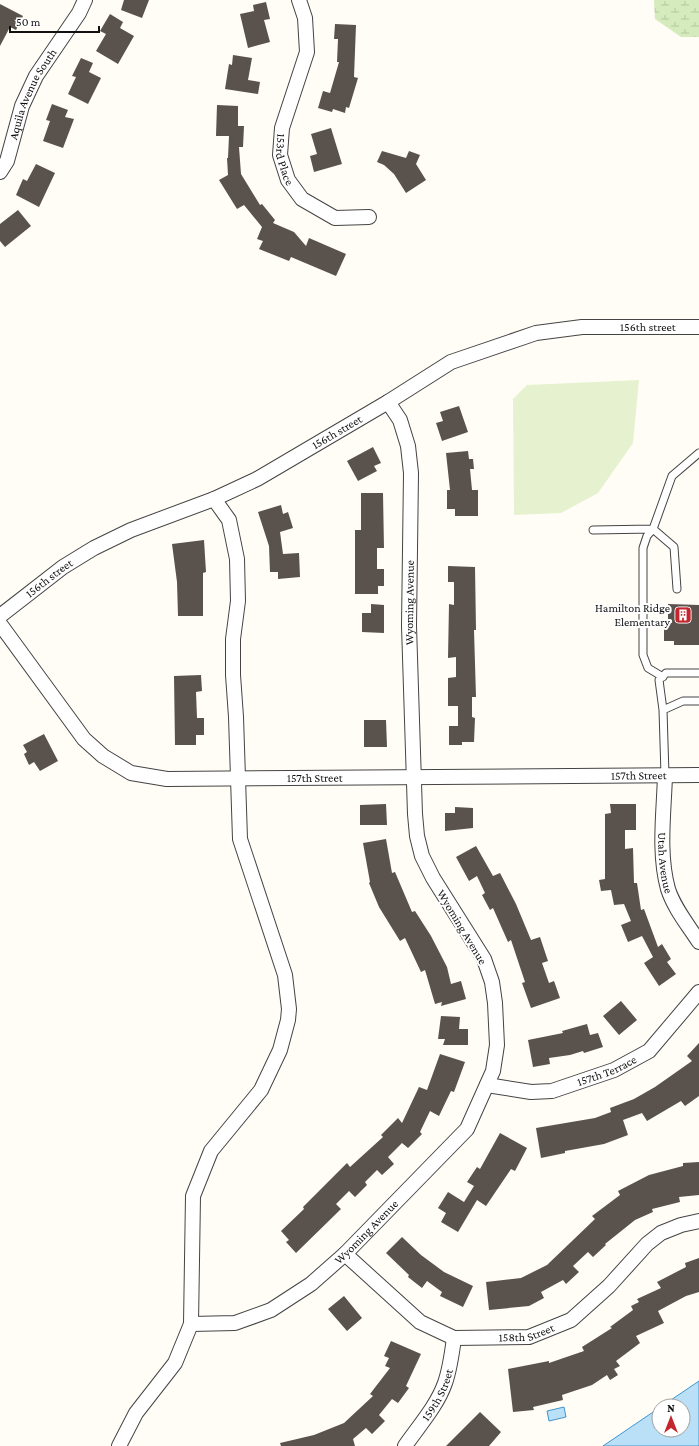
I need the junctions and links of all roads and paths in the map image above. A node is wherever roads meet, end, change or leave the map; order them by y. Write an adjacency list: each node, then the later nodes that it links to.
1 (85, 0): 3 (street, Aquila Avenue South)
2 (299, 0): 4 (street, 153rd Place)
3 (0, 172)
4 (369, 217)
5 (699, 327): 6 (street, 156th street)
6 (388, 402): 8 (street, 156th street); 21 (street, Wyoming Avenue)
7 (699, 453): 9 (lane)
8 (214, 499): 12 (street, 156th street); 20 (street)
9 (653, 529): 10 (lane); 11 (lane); 15 (lane)
10 (592, 530)
11 (677, 589)
12 (0, 616)
13 (0, 624): 20 (street, 157th Street)
14 (699, 673): 15 (lane)
15 (663, 677): 17 (lane)
16 (699, 701): 17 (lane)
17 (663, 710): 18 (lane)
18 (665, 775): 19 (street, 157th Street); 21 (street, 157th Street); 22 (street, Utah Avenue)
19 (699, 775)
20 (237, 777): 21 (street, 157th Street); 27 (street)
21 (414, 777): 24 (street, Wyoming Avenue)
22 (699, 942)
23 (699, 992): 24 (street, 157th Terrace)
24 (487, 1085): 26 (street, Wyoming Avenue)
25 (699, 1221): 28 (street, 158th Street)
26 (345, 1254): 27 (street, Wyoming Avenue); 28 (street, 158th Street)
27 (191, 1324): 29 (street)
28 (454, 1338): 30 (street, 159th Street)
29 (119, 1446)
30 (405, 1446)

